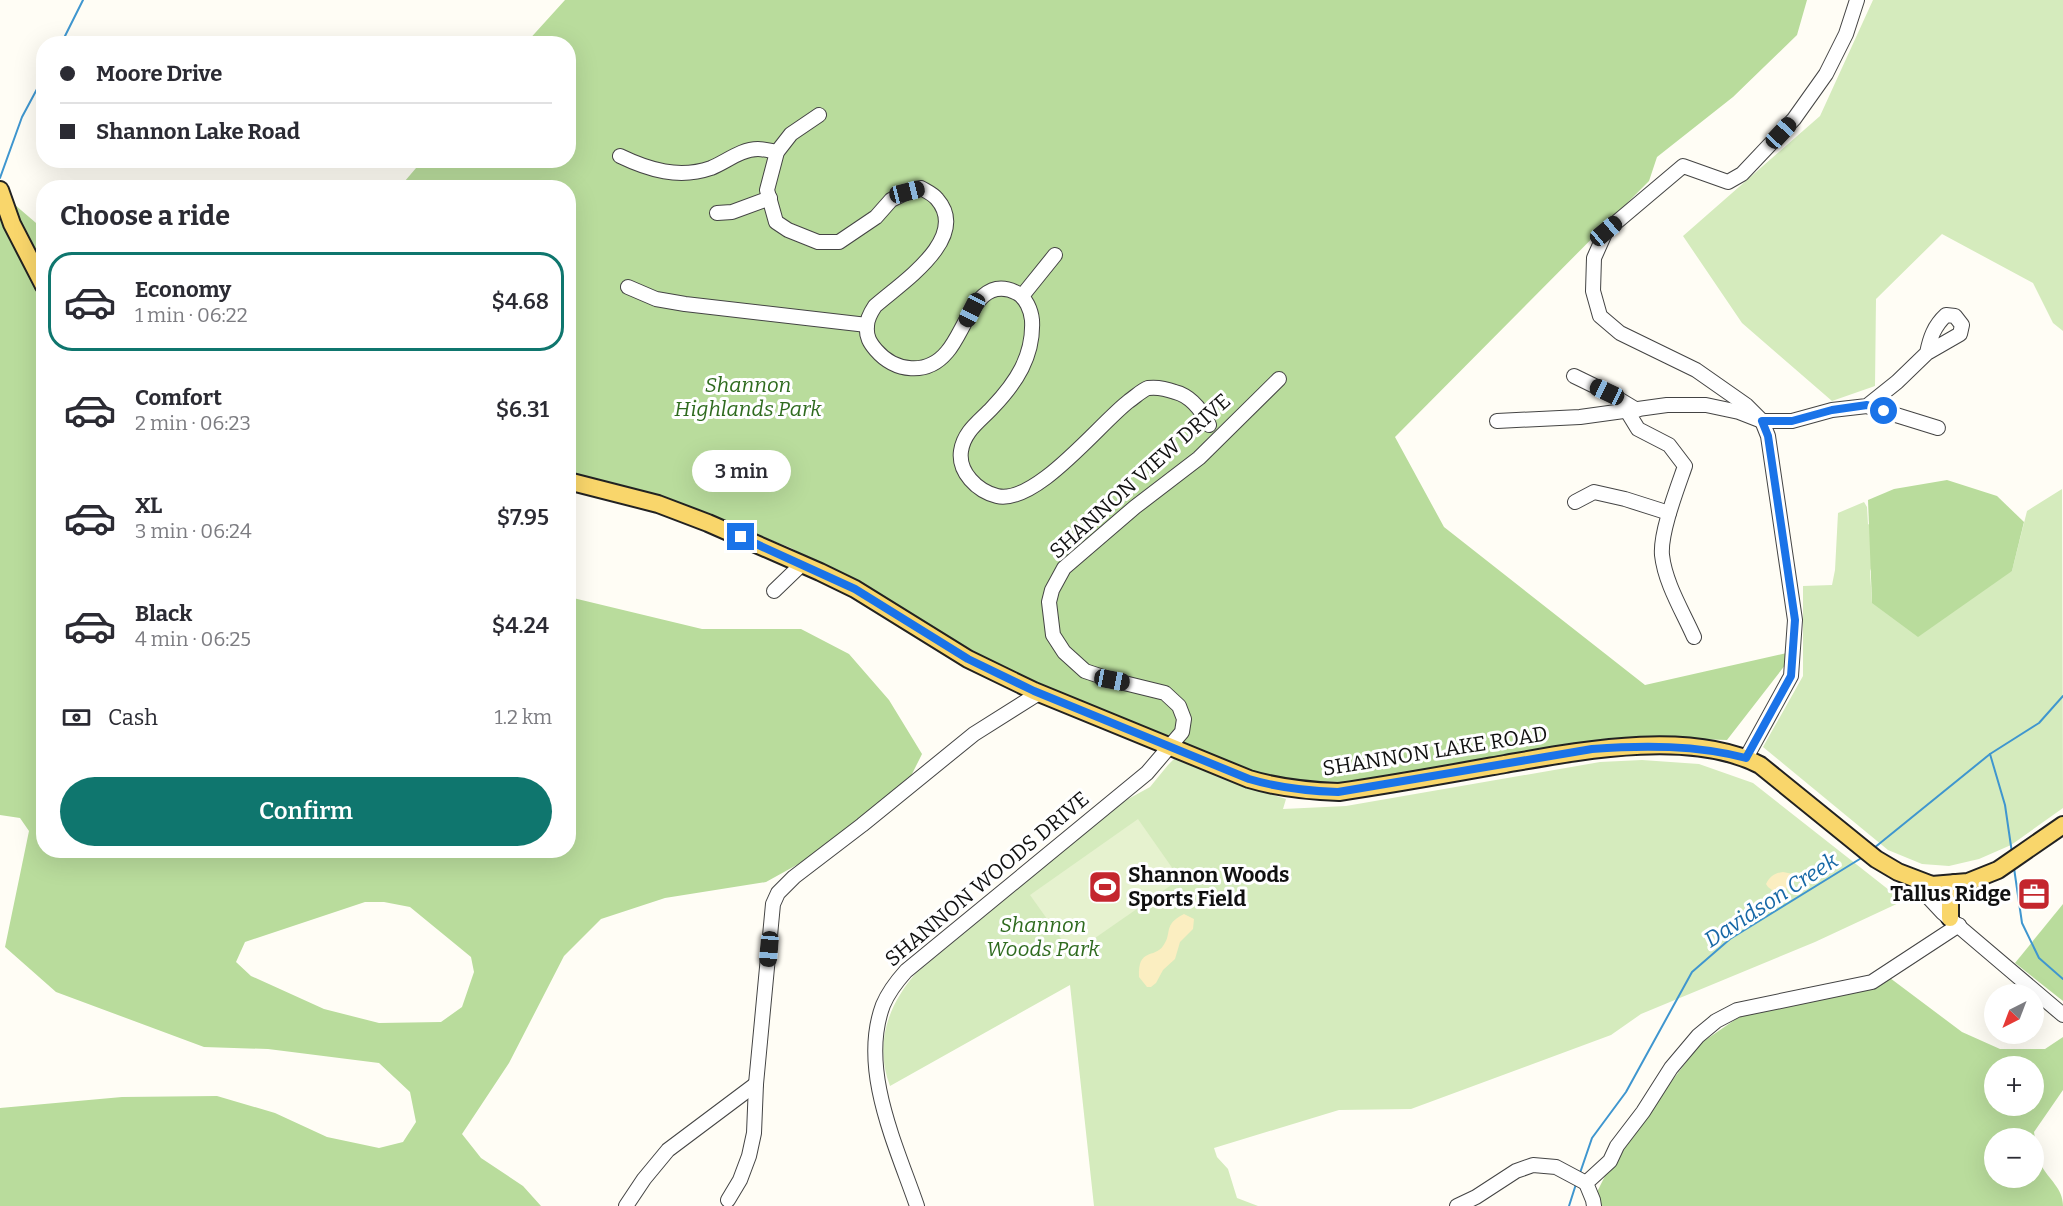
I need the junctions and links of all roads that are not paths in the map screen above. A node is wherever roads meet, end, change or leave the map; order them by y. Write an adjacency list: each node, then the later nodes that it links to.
1 (1857, 0): 19 (street)
2 (819, 115): 3 (street)
3 (777, 152): 4 (street); 6 (street)
4 (620, 156)
5 (0, 190): 9 (main road)
6 (770, 198): 7 (street); 12 (street)
7 (717, 213)
8 (1055, 255): 11 (street)
9 (36, 270)
10 (628, 286): 12 (street)
11 (1022, 296): 12 (street); 21 (street)
12 (867, 325)
13 (1927, 353): 16 (street)
14 (1574, 376): 17 (street)
15 (1279, 379): 21 (street, SHANNON VIEW DRIVE)
16 (1867, 405): 19 (street); 20 (street)
17 (1632, 411): 18 (street); 19 (street); 24 (street)
18 (1497, 421)
19 (1762, 421): 30 (street)
20 (1938, 428)
21 (1222, 434): 29 (street, SHANNON VIEW DRIVE)
22 (576, 483): 25 (main road, SHANNON LAKE ROAD)
23 (1575, 502): 24 (street)
24 (1669, 513): 27 (street)
25 (801, 565): 26 (street); 28 (main road, SHANNON LAKE ROAD)
26 (774, 591)
27 (1694, 637)
28 (1039, 693): 29 (main road, SHANNON LAKE ROAD); 36 (street)
29 (1170, 746): 30 (main road, SHANNON LAKE ROAD); 40 (street, SHANNON WOODS DRIVE)
30 (1746, 758): 32 (main road, SHANNON LAKE ROAD)
31 (2063, 825): 33 (main road, SHANNON LAKE ROAD)
32 (1919, 880): 33 (main road, SHANNON LAKE ROAD); 34 (street)
33 (1955, 883): 34 (main road)
34 (1954, 921): 35 (street); 37 (street)
35 (2063, 1015)
36 (756, 1083): 38 (street); 39 (street)
37 (1586, 1183): 41 (street); 42 (street)
38 (728, 1200)
39 (626, 1206)
40 (917, 1206)
41 (1457, 1206)
42 (1594, 1206)

